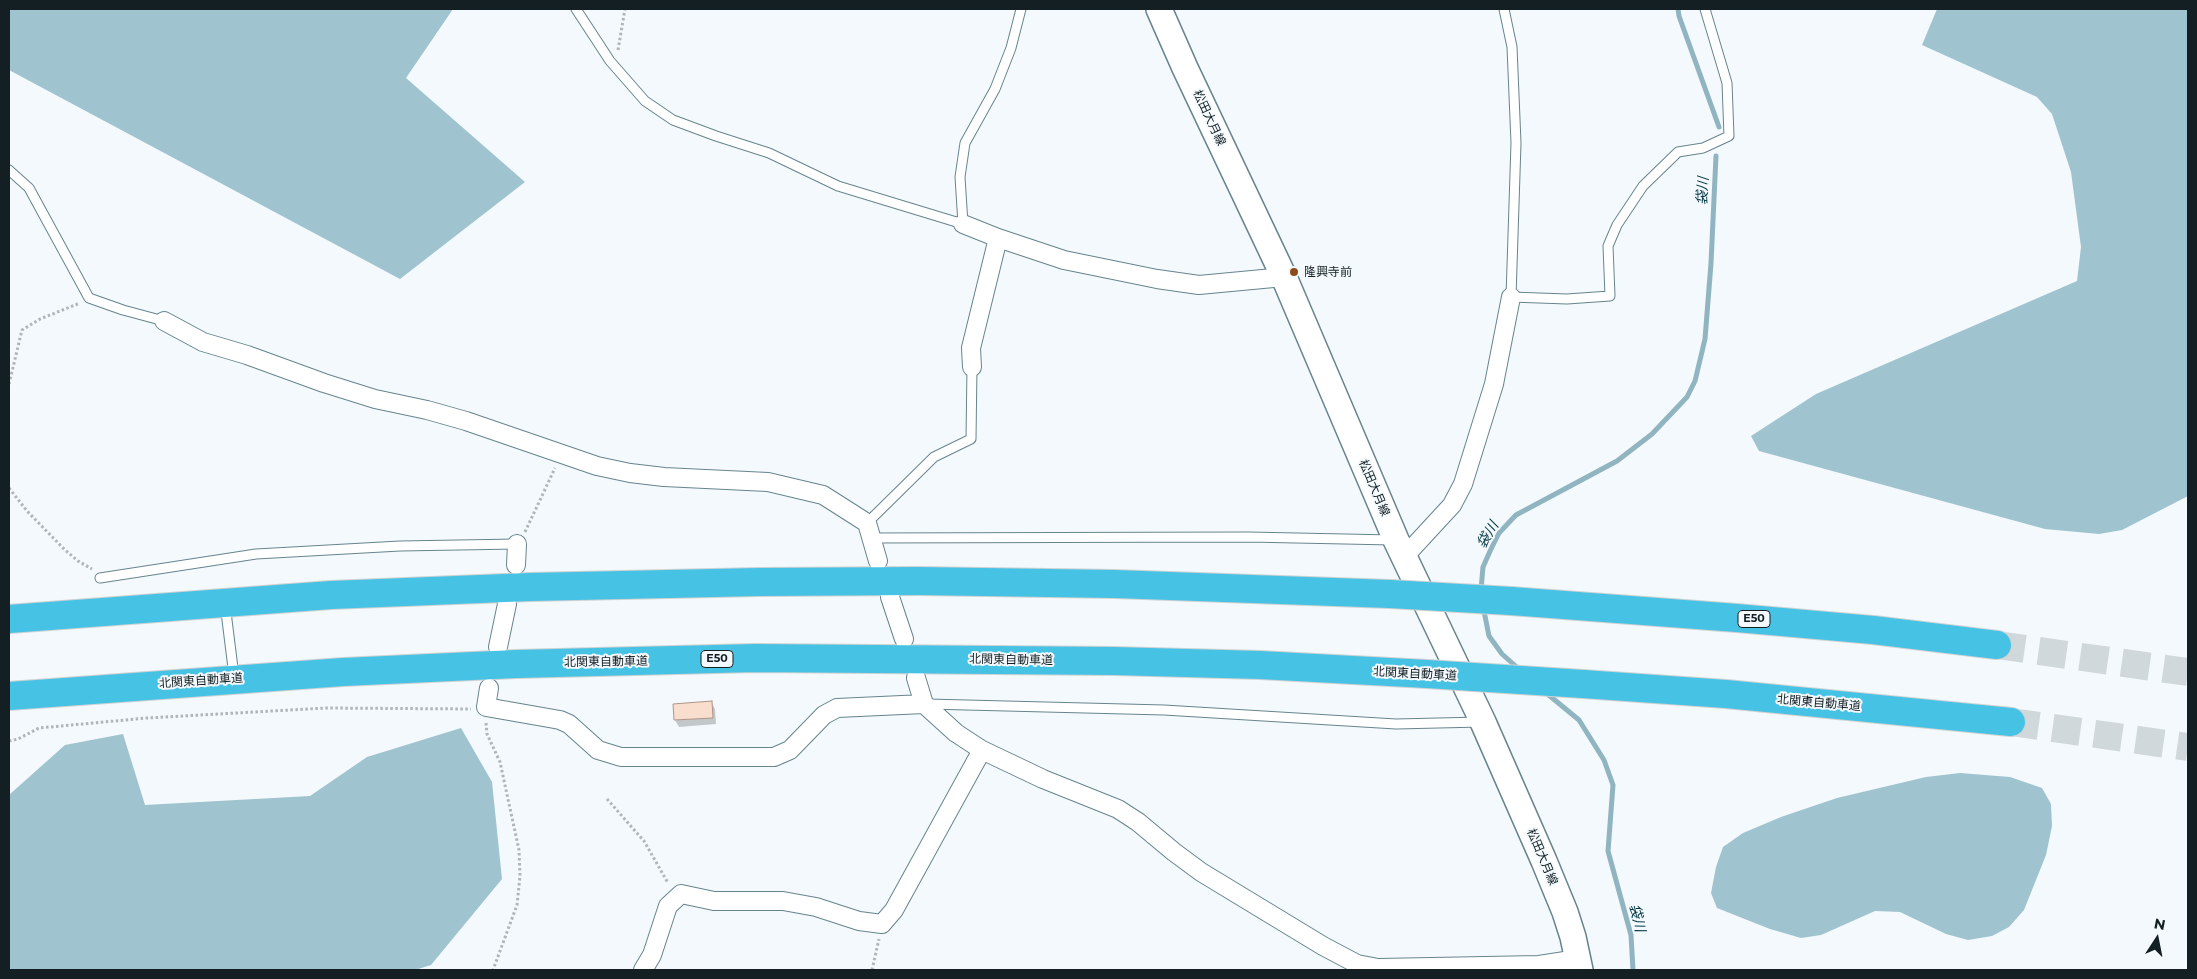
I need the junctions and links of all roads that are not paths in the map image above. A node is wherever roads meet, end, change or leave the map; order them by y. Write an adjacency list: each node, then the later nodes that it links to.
1 (576, 9): 7 (lane)
2 (1021, 9): 7 (lane)
3 (1159, 9): 9 (main road, 松田大月線)
4 (1504, 9): 10 (lane)
5 (1705, 9): 10 (lane)
6 (9, 170): 11 (lane)
7 (963, 224): 8 (street)
8 (998, 238): 9 (street); 12 (street)
9 (1284, 277): 15 (main road, 松田大月線)
10 (1511, 296): 15 (street)
11 (164, 320): 13 (street)
12 (972, 367): 13 (lane)
13 (869, 531): 15 (lane); 16 (street)
14 (517, 544): 17 (street); 18 (lane)
15 (1400, 549): 31 (main road, 松田大月線)
16 (878, 561)
17 (516, 565)
18 (100, 578)
19 (890, 597): 23 (street)
20 (225, 602): 22 (highway, E50); 24 (highway, E50, bridge); 26 (lane)
21 (507, 604): 25 (street)
22 (9, 619)
23 (904, 639)
24 (1997, 645)
25 (498, 647)
26 (234, 678): 29 (highway, 北関東自動車道 / E50); 32 (highway, 北関東自動車道 / E50, bridge)
27 (916, 678): 30 (street)
28 (489, 688): 30 (street)
29 (9, 696)
30 (924, 704): 31 (lane); 33 (street)
31 (1483, 722): 34 (main road, 松田大月線)
32 (2011, 722)
33 (982, 750): 34 (street); 35 (street)
34 (1579, 965)
35 (643, 970)

